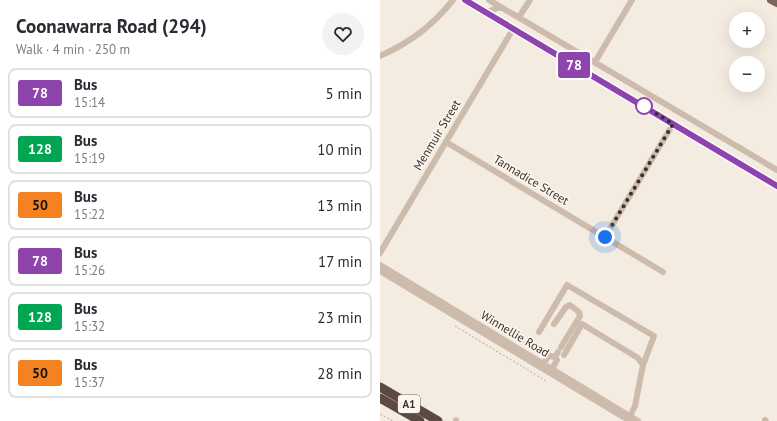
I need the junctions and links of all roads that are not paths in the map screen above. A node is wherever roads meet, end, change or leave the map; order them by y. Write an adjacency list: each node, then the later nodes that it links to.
1 (453, 0): 16 (street)
2 (465, 0): 9 (street)
3 (489, 0): 8 (street)
4 (530, 0): 10 (street)
5 (632, 0): 17 (street)
6 (771, 0): 7 (main road)
7 (777, 3)
8 (502, 8): 9 (street); 10 (street)
9 (486, 13): 11 (street)
10 (519, 17): 12 (street)
11 (513, 29): 14 (street); 19 (street, Menmuir Street)
12 (554, 38): 13 (street); 14 (street)
13 (561, 42): 15 (street); 17 (street)
14 (546, 48): 15 (street)
15 (554, 53): 18 (street)
16 (380, 56)
17 (595, 62): 20 (street)
18 (673, 124): 21 (street); 25 (street)
19 (446, 142): 25 (street, Tannadice Street); 26 (street, Menmuir Street)
20 (740, 148): 21 (street); 22 (street)
21 (733, 159): 23 (street)
22 (774, 169): 23 (street)
23 (766, 179): 24 (street)
24 (777, 186)
25 (605, 237): 29 (street, Tannadice Street)
26 (380, 253)
27 (380, 265): 33 (street, Winnellie Road)
28 (380, 271): 38 (street, Winnellie Road)
29 (663, 272)
30 (554, 324): 32 (street)
31 (539, 332): 34 (street)
32 (560, 353): 33 (street); 34 (street); 35 (street)
33 (544, 364): 35 (street, Winnellie Road)
34 (643, 365): 38 (street)
35 (552, 369): 38 (street, Winnellie Road)
36 (380, 387): 40 (highway, A1)
37 (380, 398): 39 (highway, A1)
38 (630, 419): 41 (street, Winnellie Road)
39 (420, 421)
40 (437, 421)
41 (638, 421)

